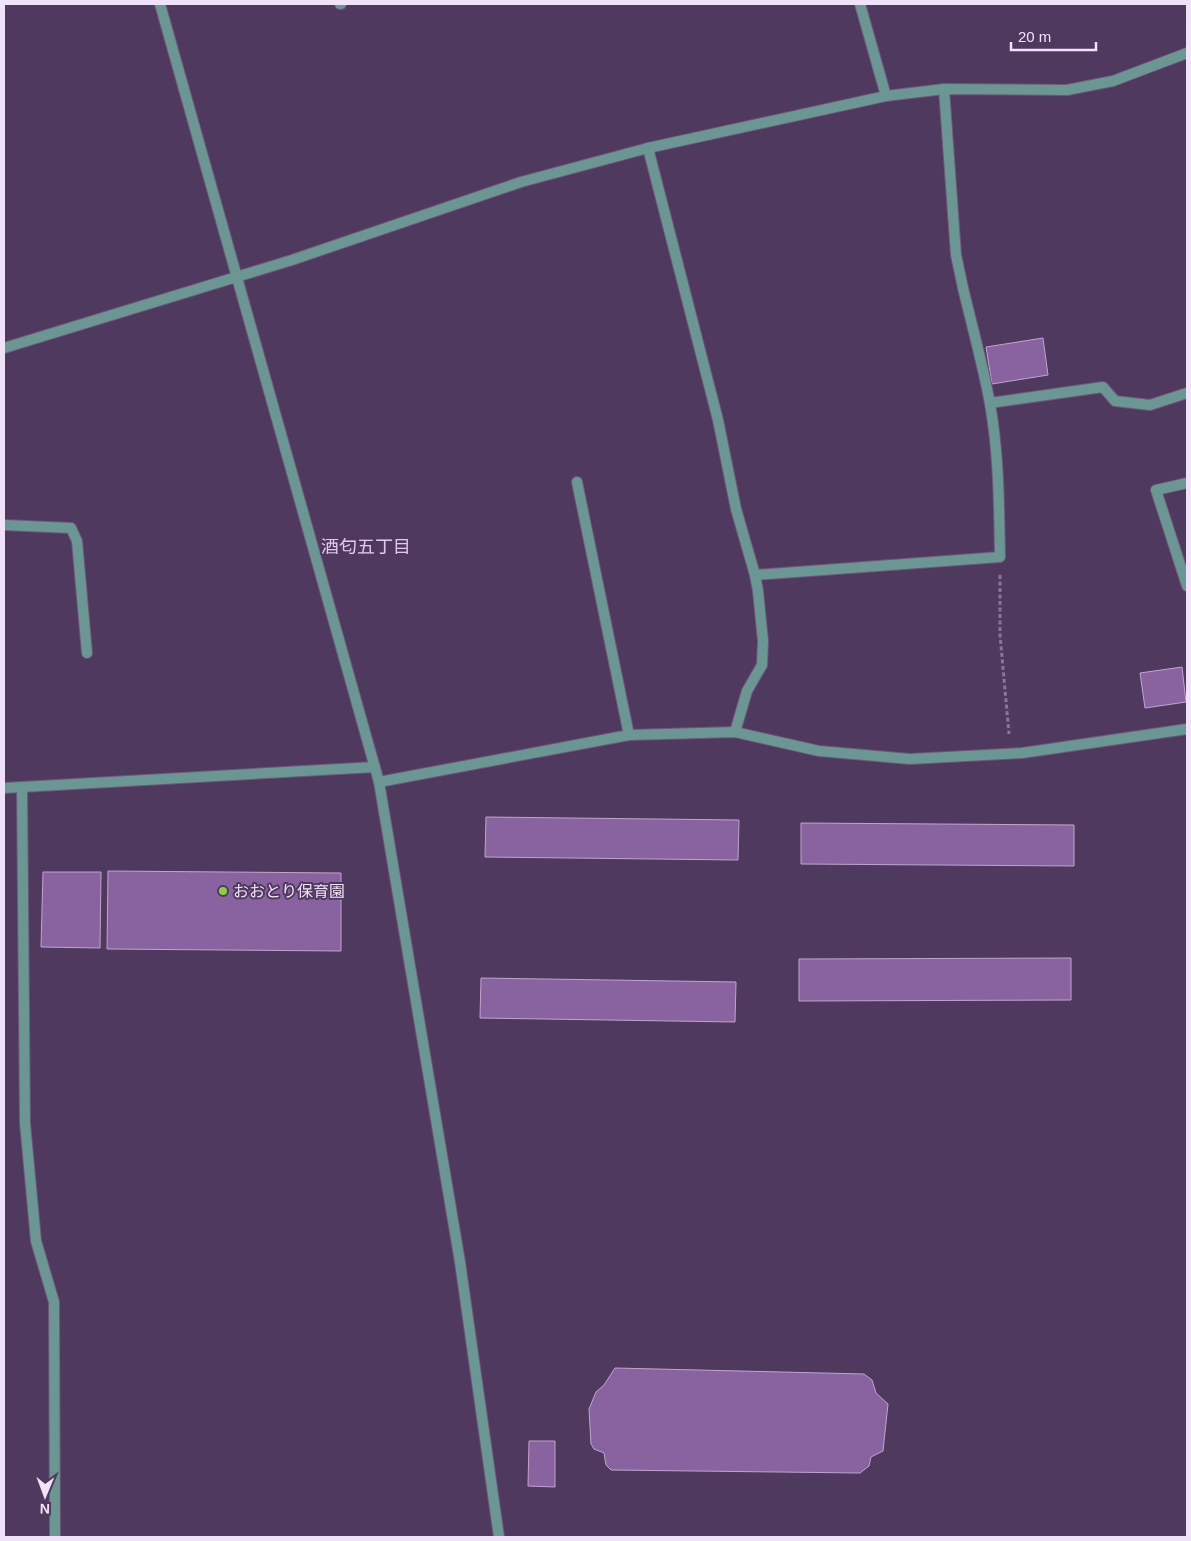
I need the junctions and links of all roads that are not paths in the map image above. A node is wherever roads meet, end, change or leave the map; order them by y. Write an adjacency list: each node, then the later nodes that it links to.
1 (160, 4): 7 (street)
2 (860, 4): 5 (street)
3 (1187, 52): 4 (street)
4 (944, 89): 5 (street); 10 (street)
5 (886, 96): 6 (street)
6 (648, 148): 7 (street); 14 (street)
7 (237, 278): 8 (street); 20 (street)
8 (4, 348)
9 (1187, 393): 10 (street)
10 (990, 403): 14 (street)
11 (577, 482): 19 (street)
12 (1187, 483): 15 (street)
13 (4, 525): 16 (street)
14 (755, 575): 18 (street)
15 (1187, 586)
16 (87, 653)
17 (1187, 729): 18 (street)
18 (734, 732): 19 (street)
19 (629, 735): 21 (street)
20 (375, 767): 21 (street); 23 (street)
21 (379, 782): 25 (street)
22 (4, 788): 23 (street)
23 (22, 788): 24 (street)
24 (55, 1537)
25 (499, 1537)

